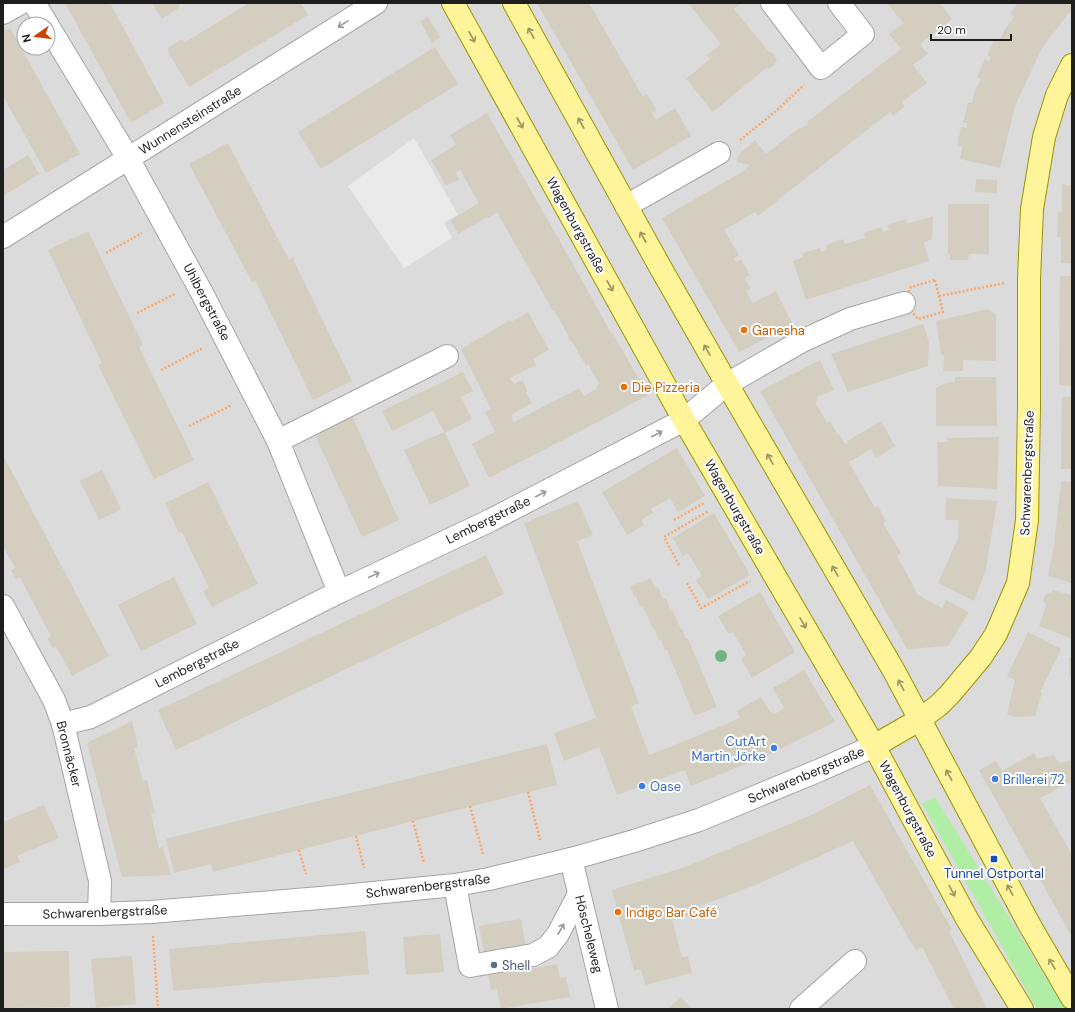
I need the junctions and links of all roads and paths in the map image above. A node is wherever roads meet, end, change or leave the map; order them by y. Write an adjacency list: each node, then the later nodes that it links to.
1 (21, 3): 8 (street)
2 (34, 3): 9 (street, Uhlbergstraße)
3 (376, 3): 15 (street, Wunnensteinstraße, one-way to 15)
4 (453, 3): 30 (main road, Wagenburgstraße, one-way to 30)
5 (514, 3): 16 (main road, one-way to 5)
6 (839, 3): 7 (street)
7 (781, 6)
8 (3, 13)
9 (42, 16)
10 (56, 40): 15 (street, Uhlbergstraße)
11 (1072, 65): 20 (main road, Schwarenbergstraße)
12 (795, 94): 13 (path)
13 (738, 142)
14 (719, 153): 16 (street)
15 (128, 158): 17 (street, Uhlbergstraße); 18 (street, Wunnensteinstraße)
16 (626, 206): 28 (main road, one-way to 16)
17 (163, 220): 19 (path); 21 (street, Uhlbergstraße)
18 (3, 237)
19 (106, 253)
20 (1029, 279): 22 (path); 40 (main road, Schwarenbergstraße)
21 (197, 283): 24 (path); 25 (street, Uhlbergstraße)
22 (939, 296): 23 (path); 23 (path)
23 (911, 303): 28 (street, Lembergstraße)
24 (138, 313)
25 (225, 337): 27 (path); 29 (street, Uhlbergstraße)
26 (447, 356): 32 (street)
27 (161, 370)
28 (727, 384): 30 (street, Lembergstraße); 40 (main road, one-way to 28)
29 (254, 394): 31 (path); 32 (street, Uhlbergstraße)
30 (684, 420): 33 (main road, Wagenburgstraße); 38 (street, Lembergstraße, one-way to 30)
31 (189, 426)
32 (278, 441): 38 (street, Uhlbergstraße)
33 (728, 495): 34 (path); 35 (path); 36 (main road, Wagenburgstraße)
34 (674, 520)
35 (679, 565)
36 (771, 569): 37 (path); 42 (main road, Wagenburgstraße, one-way to 42)
37 (686, 583)
38 (339, 592): 41 (street, Lembergstraße)
39 (3, 606): 41 (street, Bronnäcker)
40 (919, 720): 42 (main road, Schwarenbergstraße); 58 (main road, one-way to 40)
41 (63, 724): 56 (street, Bronnäcker)
42 (874, 746): 47 (street, Schwarenbergstraße); 62 (main road, Wagenburgstraße, one-way to 62)
43 (528, 792): 48 (path)
44 (470, 806): 49 (path)
45 (413, 821): 51 (path)
46 (356, 836): 52 (path)
47 (571, 859): 48 (street, Schwarenbergstraße); 53 (street, Höscheleweg)
48 (547, 865): 49 (street, Schwarenbergstraße)
49 (489, 879): 50 (street, Schwarenbergstraße)
50 (455, 885): 51 (street, Schwarenbergstraße); 53 (street, one-way to 53)
51 (429, 888): 52 (street, Schwarenbergstraße)
52 (371, 893): 54 (street, Schwarenbergstraße)
53 (579, 894): 60 (street, Höscheleweg)
54 (151, 912): 56 (street, Schwarenbergstraße); 59 (path)
55 (3, 914): 56 (street, Schwarenbergstraße)
56 (99, 914)
57 (855, 961): 61 (street)
58 (1072, 998)
59 (158, 1009)
60 (608, 1009)
61 (801, 1009)
62 (1022, 1009)

